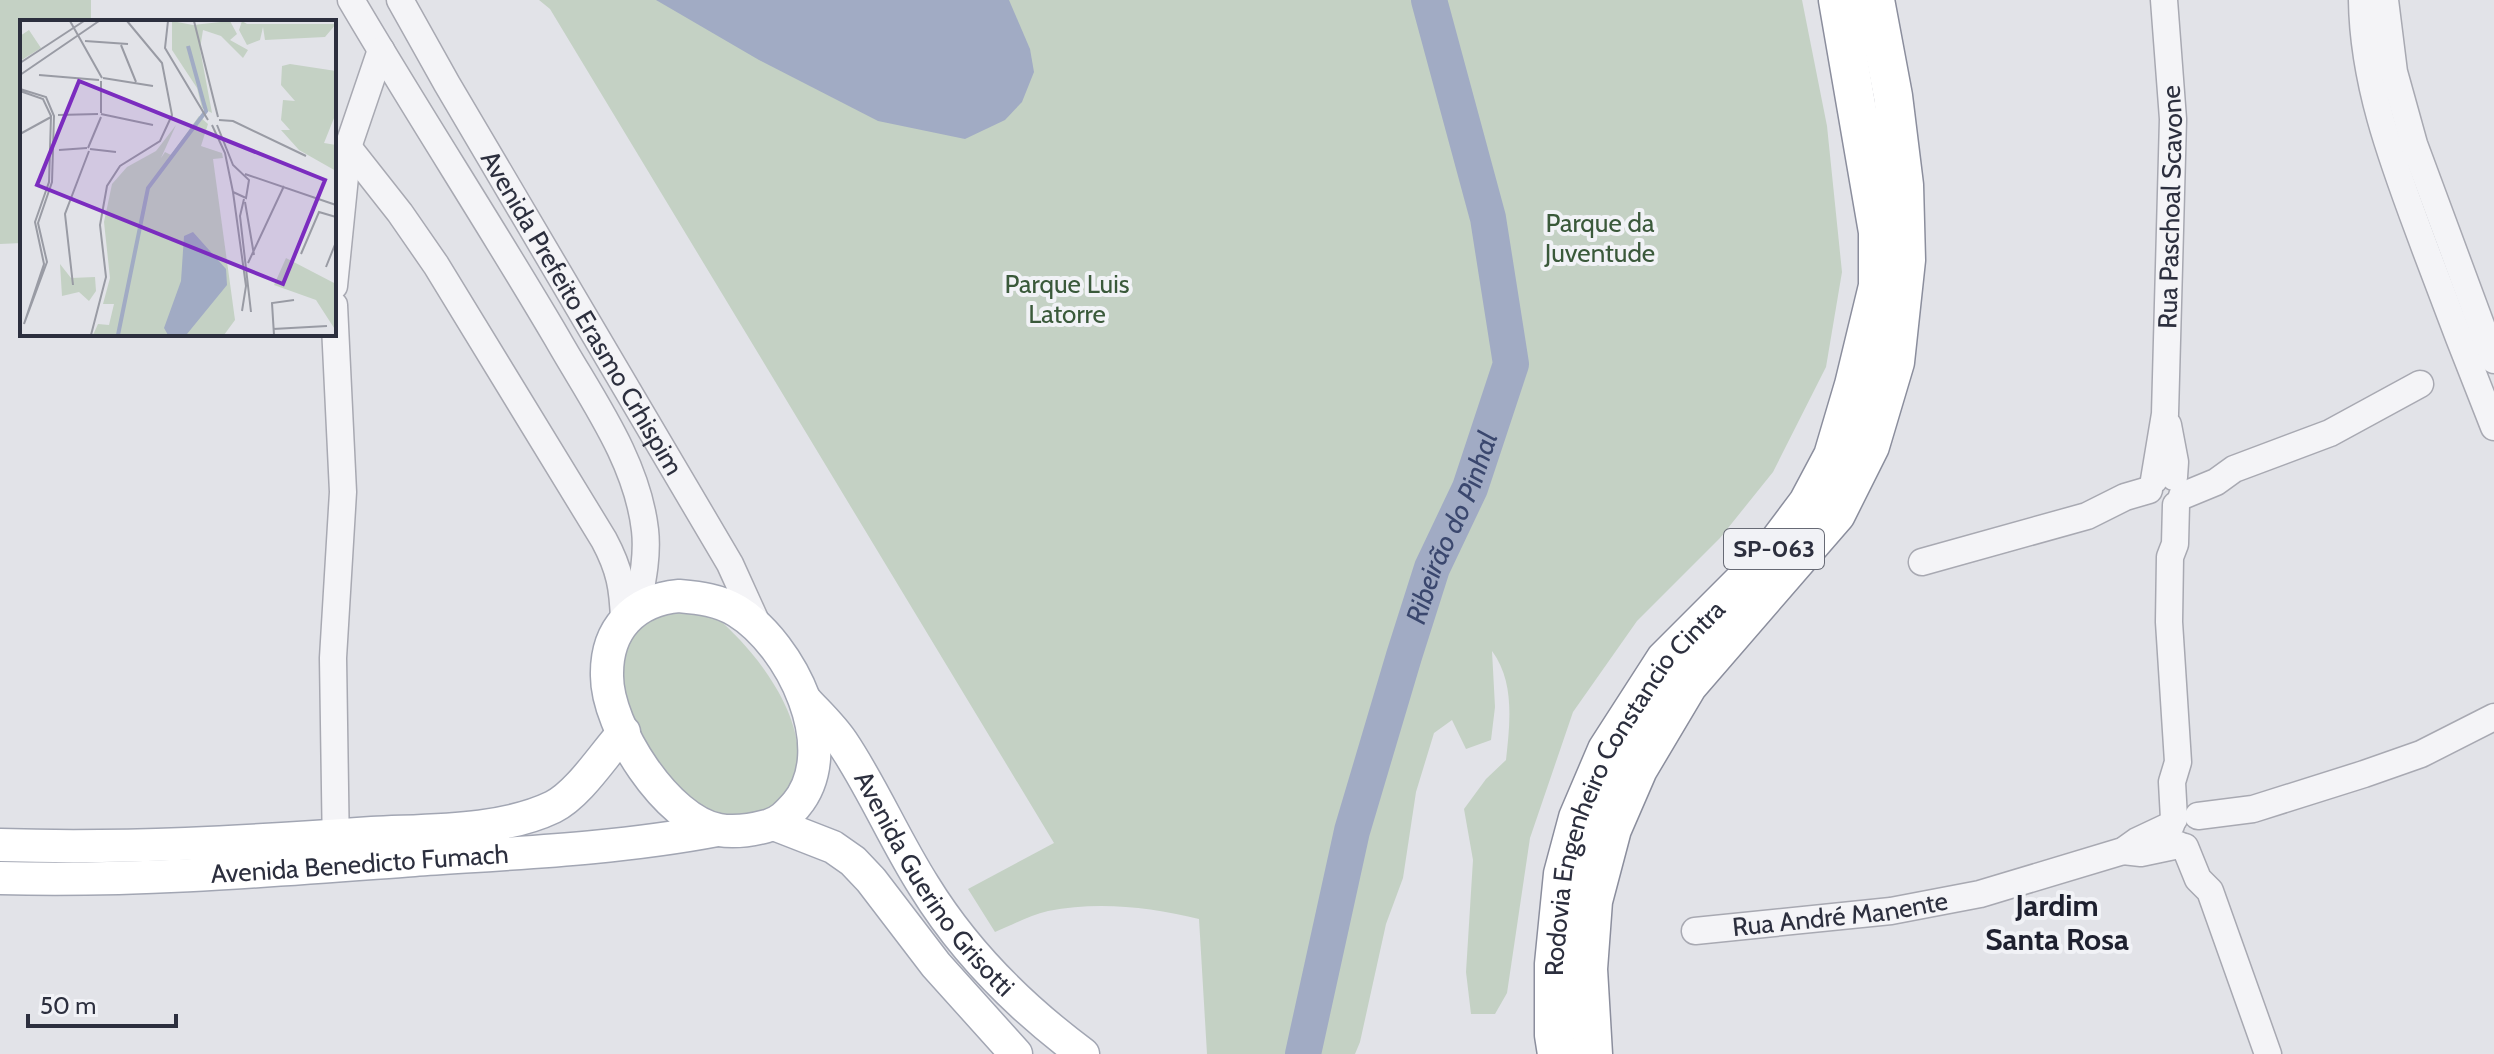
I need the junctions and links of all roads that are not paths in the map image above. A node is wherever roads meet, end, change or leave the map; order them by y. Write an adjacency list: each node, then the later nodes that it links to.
1 (351, 0): 8 (street, Avenida Prefeito Erasmo Crhispim)
2 (400, 0): 19 (street, Avenida Prefeito Erasmo Crhispim)
3 (1838, 0): 34 (highway, Rodovia Engenheiro Constancio Cintra / SP-063)
4 (1875, 0): 35 (highway, Rodovia Engenheiro Constancio Cintra / SP-063)
5 (2164, 0): 16 (street, Rua Paschoal Scavone)
6 (2362, 0): 11 (street)
7 (2385, 0): 11 (street)
8 (381, 50): 9 (street); 18 (street, Avenida Prefeito Erasmo Crhispim)
9 (348, 147): 10 (street); 18 (street)
10 (336, 266)
11 (2466, 324): 13 (street); 15 (street)
12 (335, 336): 29 (street)
13 (2494, 360)
14 (2420, 384): 16 (street)
15 (2494, 427)
16 (2166, 492): 17 (street); 25 (street, Rua Paschoal Scavone)
17 (1922, 562)
18 (630, 615): 19 (main road); 22 (main road)
19 (759, 628): 20 (main road)
20 (803, 696): 24 (main road); 33 (main road, Avenida Guerino Grisotti)
21 (2494, 717): 25 (street, Rua André Manente)
22 (624, 732): 23 (main road, Avenida Benedicto Fumach); 26 (main road)
23 (567, 798): 28 (main road); 29 (main road, Avenida Benedicto Fumach)
24 (774, 824): 26 (main road); 32 (main road, Avenida Guerino Grisotti)
25 (2188, 829): 31 (street, Rua André Manente); 36 (street, Rua Paschoal Scavone)
26 (717, 830): 28 (main road, Avenida Benedicto Fumach)
27 (0, 845): 29 (main road, Avenida Benedicto Fumach)
28 (591, 847): 29 (main road, Avenida Benedicto Fumach)
29 (336, 851): 30 (main road, Avenida Benedicto Fumach)
30 (0, 878)
31 (1695, 931)
32 (1016, 1054)
33 (1083, 1054)
34 (1557, 1054)
35 (1593, 1054)
36 (2268, 1054)

